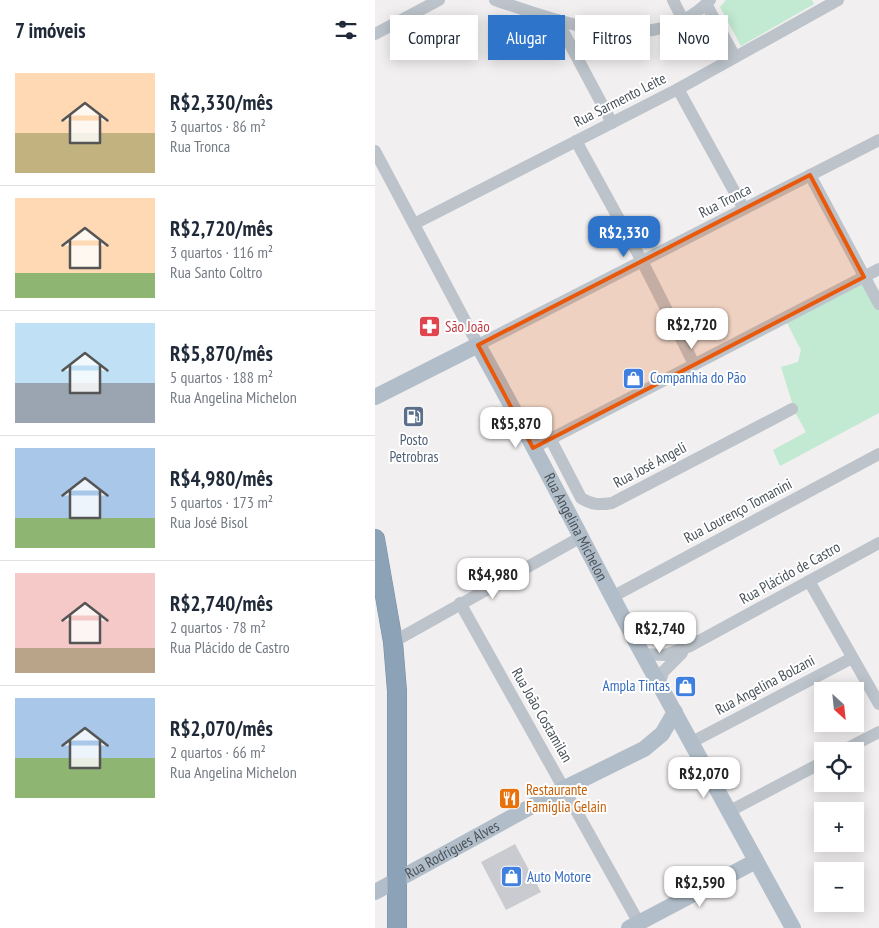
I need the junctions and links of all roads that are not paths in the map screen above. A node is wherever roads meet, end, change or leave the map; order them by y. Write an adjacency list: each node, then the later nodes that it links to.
1 (439, 0): 6 (street)
2 (495, 0): 7 (street)
3 (673, 0): 8 (street)
4 (838, 0): 14 (street, Rua Sarmento Leite)
5 (708, 2): 9 (street); 14 (street)
6 (425, 5): 12 (street)
7 (542, 15)
8 (680, 15)
9 (690, 15)
10 (565, 22): 11 (street)
11 (660, 28)
12 (375, 34)
13 (565, 35): 16 (street)
14 (735, 57): 15 (street, Rua Sarmento Leite)
15 (678, 89): 16 (street, Rua Sarmento Leite); 21 (street)
16 (612, 123): 18 (street, Rua Sarmento Leite)
17 (879, 140): 20 (street, Rua Tronca)
18 (576, 141): 22 (street, Rua Sarmento Leite); 23 (street)
19 (375, 151): 22 (street, Rua Angelina Michelon)
20 (811, 175): 21 (street, Rua Tronca); 25 (street)
21 (744, 209): 23 (street, Rua Tronca)
22 (414, 224): 27 (street, Rua Angelina Michelon)
23 (642, 261): 27 (street, Rua Tronca); 28 (street)
24 (879, 269): 25 (street)
25 (864, 277): 26 (street); 28 (street)
26 (879, 304)
27 (478, 345): 29 (main road); 32 (main road, Rua Angelina Michelon)
28 (694, 364): 31 (street)
29 (375, 397)
30 (792, 409): 31 (street, Rua José Angeli)
31 (550, 438): 32 (street)
32 (533, 448): 34 (main road, Rua Angelina Michelon)
33 (879, 454): 38 (street, Rua Lourenço Tomanini)
34 (581, 537): 38 (main road, Rua Angelina Michelon); 39 (street)
35 (375, 539): 40 (highway)
36 (879, 542): 37 (street, Rua Plácido de Castro)
37 (809, 581): 41 (street, Rua Plácido de Castro); 43 (street)
38 (612, 597): 42 (main road, Rua Angelina Michelon)
39 (460, 603): 40 (street); 51 (street, Rua João Costamilan)
40 (393, 642): 54 (highway)
41 (689, 646): 42 (street, Rua Plácido de Castro); 44 (street, Rua Plácido de Castro)
42 (643, 654): 44 (main road, Rua Angelina Michelon)
43 (853, 658): 45 (street); 48 (street, Rua Angelina Bolzani)
44 (659, 682): 46 (main road, Rua Angelina Michelon)
45 (879, 704)
46 (675, 712): 48 (main road, Rua Angelina Michelon); 51 (main road, Rua Rodrigues Alves)
47 (879, 732): 49 (street)
48 (692, 742): 52 (main road, Rua Angelina Michelon)
49 (860, 742)
50 (814, 767): 52 (street)
51 (565, 788): 54 (main road, Rua Rodrigues Alves); 56 (street, Rua João Costamilan)
52 (728, 812): 53 (main road, Rua Angelina Michelon)
53 (756, 861): 56 (main road); 58 (main road, Rua Angelina Michelon)
54 (397, 880): 55 (main road, Rua Rodrigues Alves); 57 (highway)
55 (375, 892)
56 (634, 925)
57 (397, 928)
58 (793, 928)

